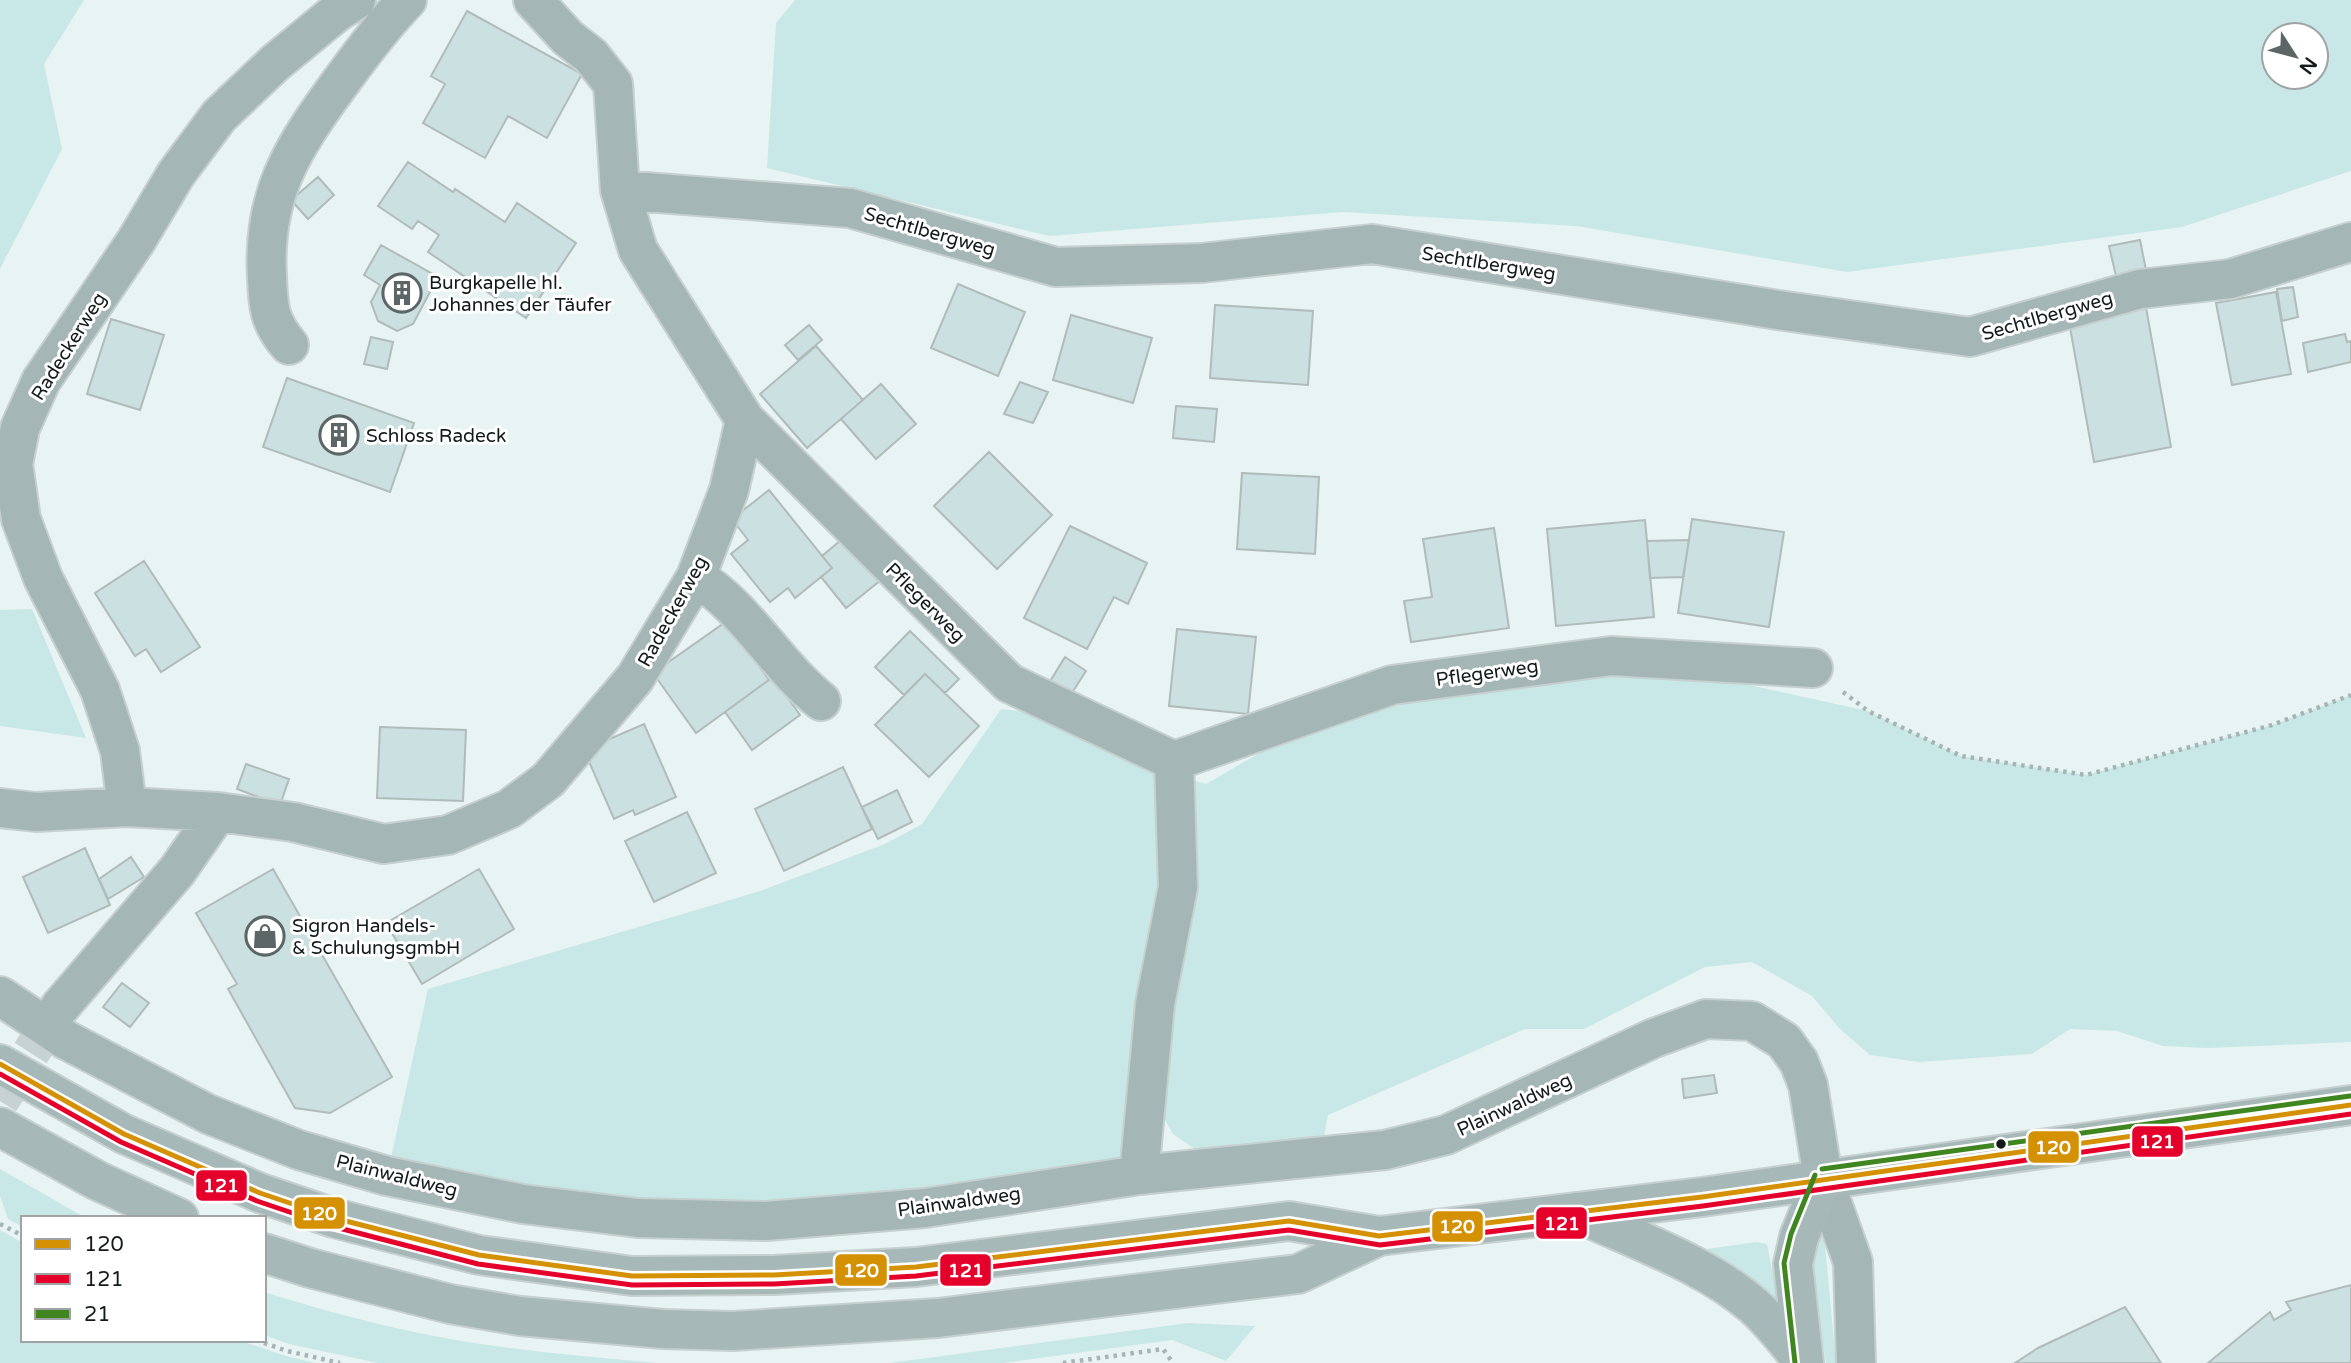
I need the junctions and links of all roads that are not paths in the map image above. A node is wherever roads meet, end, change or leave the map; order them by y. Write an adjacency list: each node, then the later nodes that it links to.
1 (356, 0): 12 (street, Radeckerweg)
2 (407, 0): 6 (street)
3 (533, 0): 4 (street)
4 (621, 190): 5 (street, Sechtlbergweg); 7 (street)
5 (2351, 243)
6 (289, 345)
7 (745, 420): 8 (street, Radeckerweg); 11 (street, Pflegerweg)
8 (696, 577): 10 (street); 14 (street, Radeckerweg)
9 (1813, 668): 11 (street, Pflegerweg)
10 (821, 701)
11 (1174, 761): 20 (street)
12 (127, 807): 13 (street, Radeckerweg); 14 (street, Radeckerweg)
13 (0, 808)
14 (218, 812): 16 (street)
15 (0, 996): 20 (street, Plainwaldweg)
16 (60, 1007)
17 (0, 1064): 24 (main road)
18 (2351, 1105): 21 (main road)
19 (0, 1127): 23 (main road)
20 (1139, 1175): 21 (street, Plainwaldweg)
21 (1823, 1178): 22 (main road); 26 (main road); 27 (street, Plainwaldweg)
22 (1576, 1212): 24 (main road); 26 (main road)
23 (175, 1216)
24 (1379, 1236): 25 (main road)
25 (266, 1254)
26 (1804, 1363)
27 (1856, 1363)

